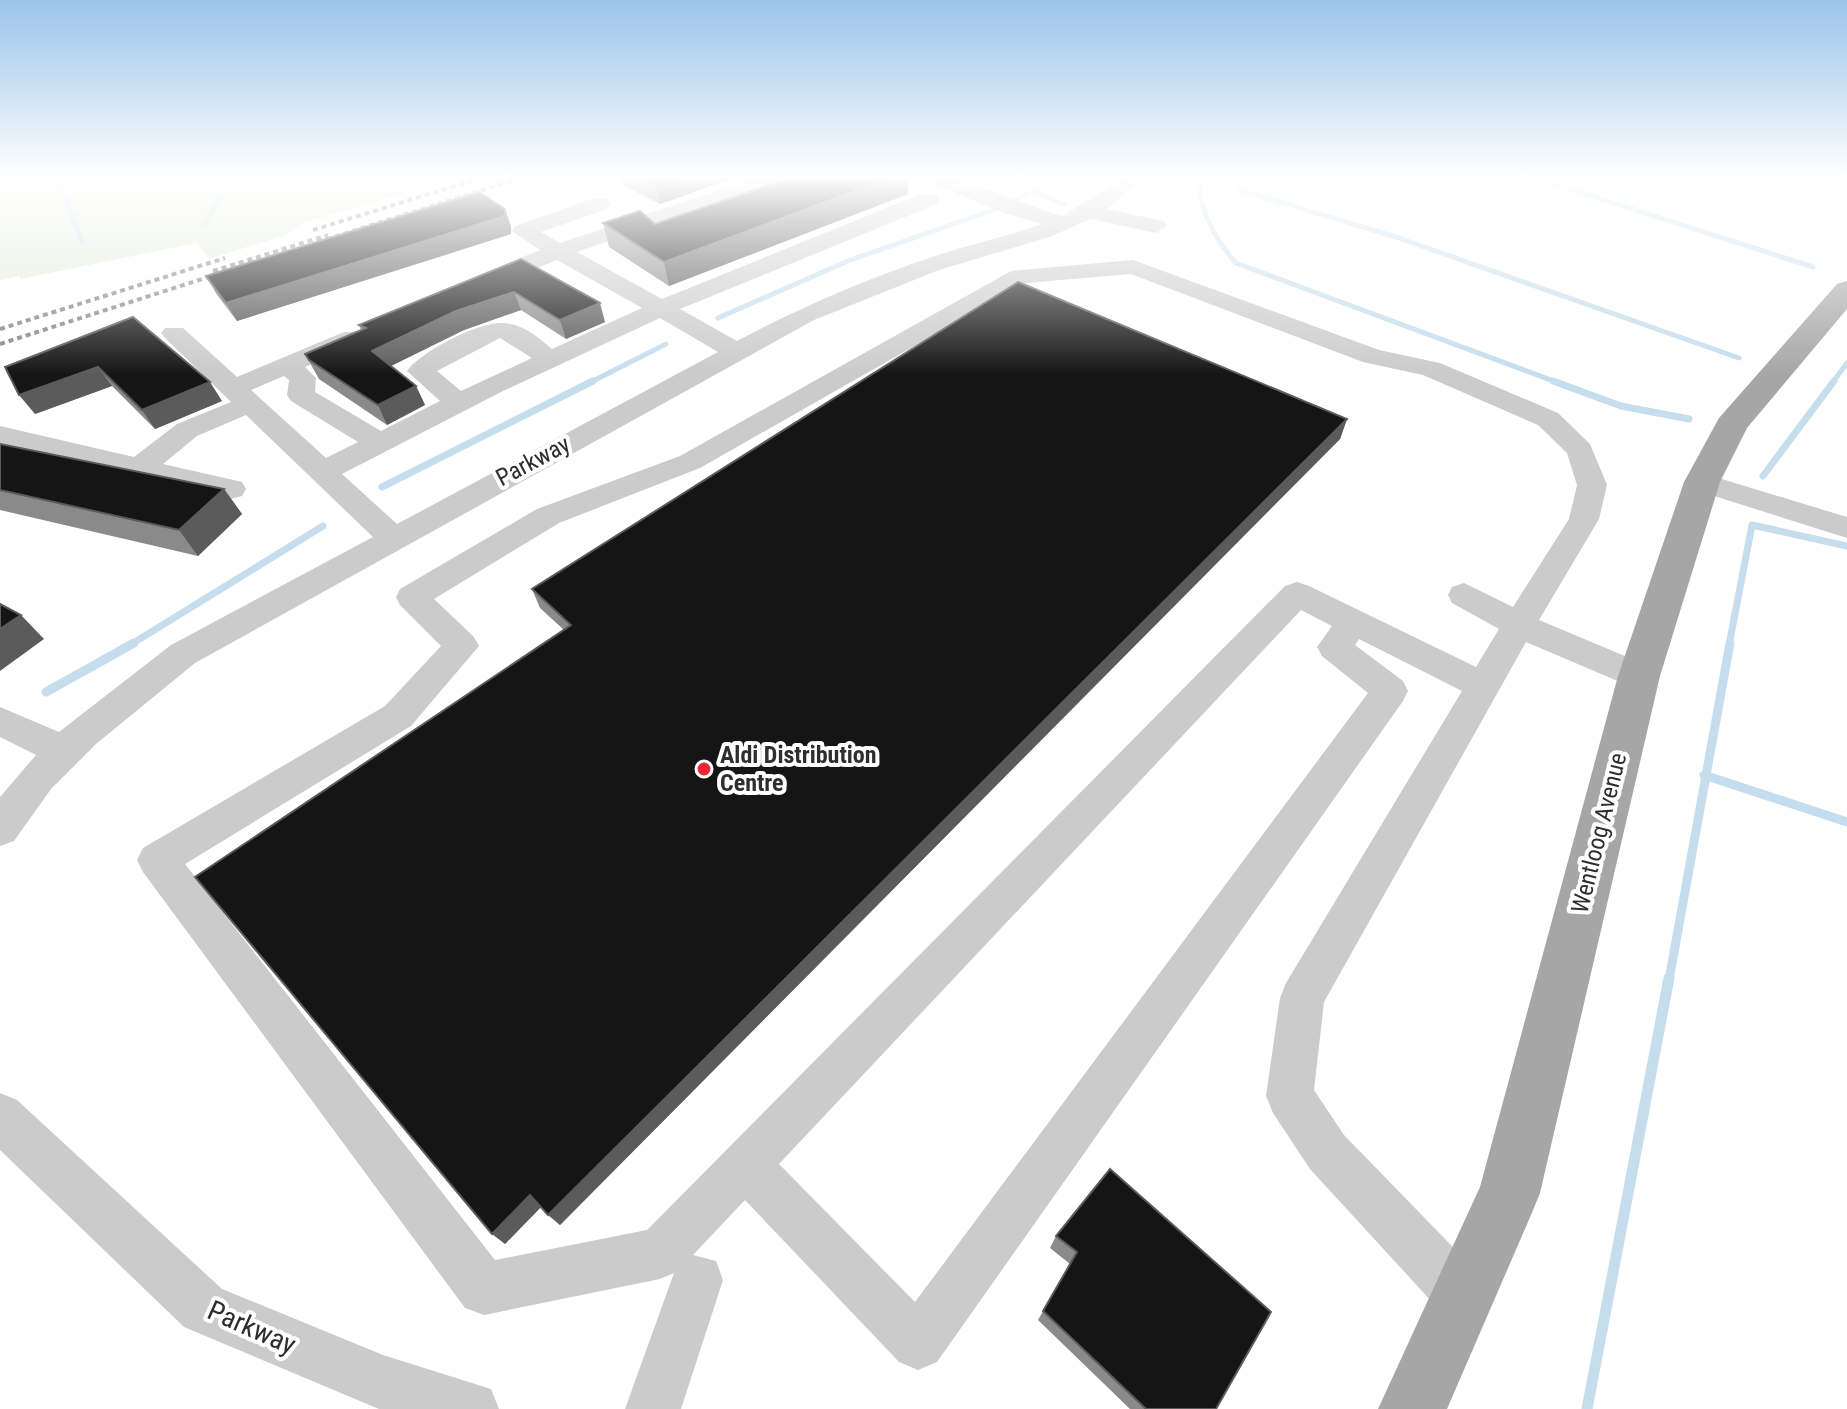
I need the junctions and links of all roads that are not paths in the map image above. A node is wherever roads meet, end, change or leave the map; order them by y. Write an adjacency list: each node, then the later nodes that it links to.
1 (542, 244): 5 (street)
2 (579, 244): 5 (street)
3 (807, 244): 8 (street)
4 (998, 244): 11 (street, Parkway)
5 (555, 252): 7 (street); 8 (street)
6 (1847, 290): 20 (main road, Wentloog Avenue)
7 (459, 292)
8 (660, 309): 11 (street); 12 (street)
9 (375, 328): 13 (street)
10 (174, 333): 14 (street)
11 (736, 351): 23 (street, Parkway)
12 (550, 360): 15 (street); 15 (street)
13 (287, 365): 14 (street); 17 (street)
14 (241, 396): 18 (street); 19 (street)
15 (459, 403): 17 (street)
16 (0, 435): 18 (street)
17 (380, 443): 19 (street)
18 (140, 467): 21 (street)
19 (322, 472): 23 (street)
20 (1702, 482): 22 (street); 27 (main road, Wentloog Avenue)
21 (231, 489)
22 (1847, 528)
23 (392, 537): 30 (street, Parkway)
24 (1464, 595): 26 (street)
25 (1354, 622): 28 (street); 33 (street); 33 (street)
26 (1519, 625): 27 (street); 28 (street); 33 (street)
27 (1639, 676): 35 (main road, Wentloog Avenue)
28 (1483, 686): 35 (street)
29 (0, 721): 30 (street)
30 (63, 751): 31 (street, Parkway)
31 (0, 829)
32 (0, 1118): 36 (street, Parkway)
33 (745, 1164)
34 (697, 1280): 38 (street)
35 (1463, 1296): 39 (main road, Wentloog Avenue)
36 (380, 1396): 37 (street, Parkway)
37 (471, 1409)
38 (653, 1409)
39 (1412, 1409)

